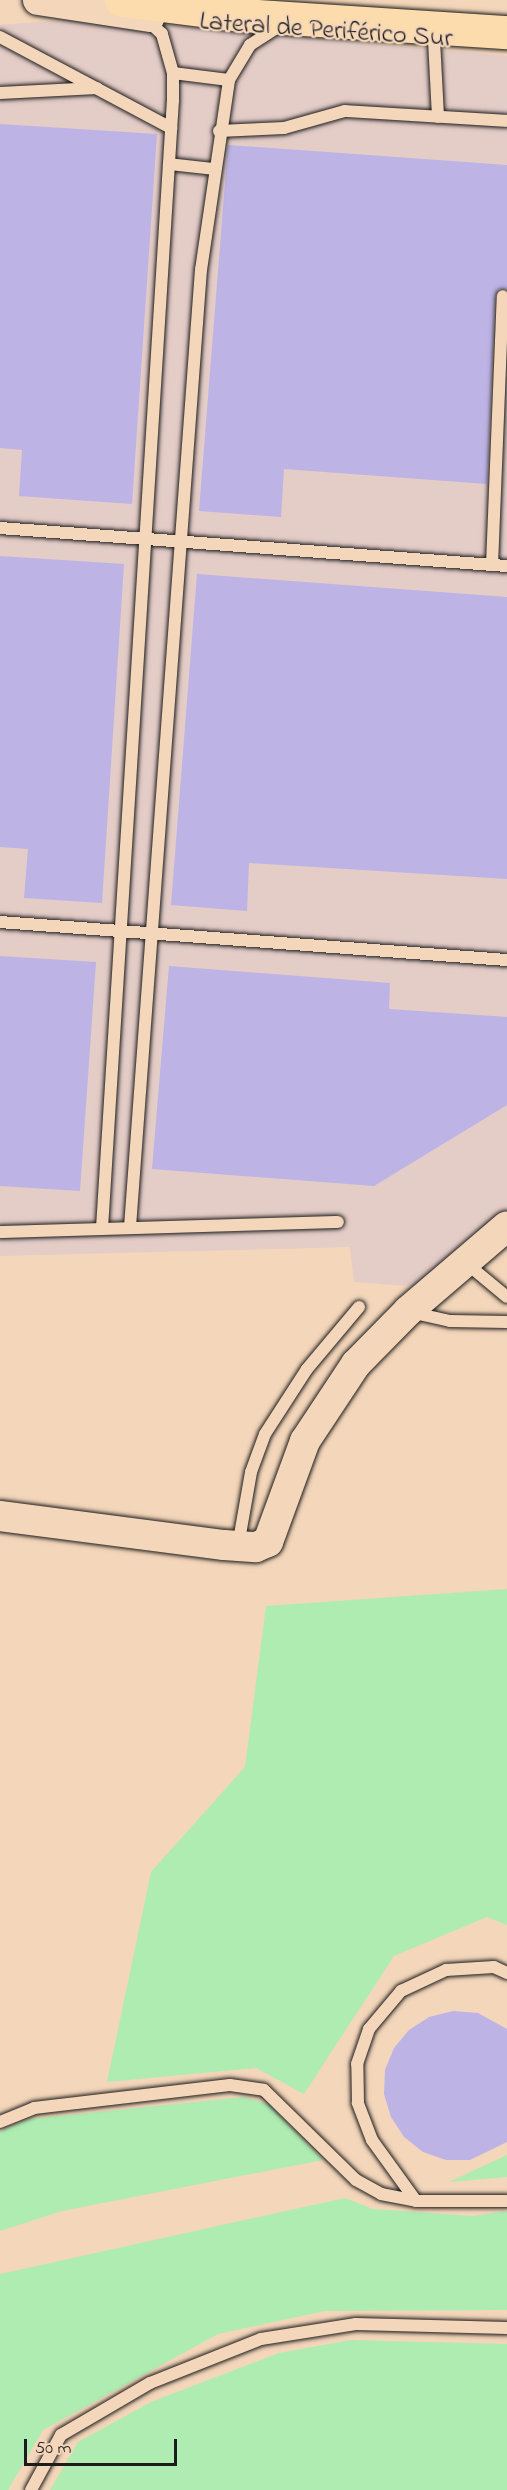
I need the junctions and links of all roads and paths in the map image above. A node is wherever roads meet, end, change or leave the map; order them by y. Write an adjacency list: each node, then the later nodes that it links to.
1 (38, 0): 2 (street, Lateral de Periférico Sur)
2 (132, 8): 3 (street, Lateral de Periférico Sur); 4 (highway); 8 (lane)
3 (276, 28): 6 (street, Lateral de Periférico Sur); 9 (lane)
4 (507, 32)
5 (0, 37): 10 (lane)
6 (434, 40): 7 (street, Lateral de Periférico Sur); 12 (lane)
7 (507, 45)
8 (173, 74): 9 (lane); 14 (lane)
9 (229, 80): 15 (lane)
10 (97, 87): 11 (lane); 14 (lane)
11 (0, 93)
12 (438, 117): 13 (lane); 15 (lane)
13 (507, 121)
14 (171, 128): 16 (lane)
15 (219, 131): 17 (lane)
16 (169, 164): 17 (lane); 20 (lane)
17 (214, 169): 21 (lane)
18 (503, 296): 22 (lane)
19 (0, 528): 20 (lane)
20 (146, 538): 21 (lane); 25 (lane)
21 (181, 541): 22 (lane); 26 (lane)
22 (492, 565): 23 (lane)
23 (507, 566)
24 (0, 922): 25 (lane)
25 (121, 931): 26 (lane); 31 (lane)
26 (152, 933): 27 (lane); 30 (lane)
27 (507, 960)
28 (338, 1222): 30 (lane)
29 (507, 1226): 33 (street)
30 (130, 1227): 31 (lane)
31 (102, 1228): 32 (lane)
32 (0, 1232)
33 (466, 1263): 34 (lane); 36 (street)
34 (507, 1297)
35 (359, 1306): 39 (lane)
36 (408, 1311): 37 (lane); 39 (street)
37 (507, 1322)
38 (0, 1516): 39 (street)
39 (238, 1546)
40 (507, 1973): 42 (lane)
41 (0, 2122): 42 (lane)
42 (416, 2201): 43 (lane)
43 (507, 2201)
44 (507, 2328): 45 (lane)
45 (31, 2490)

